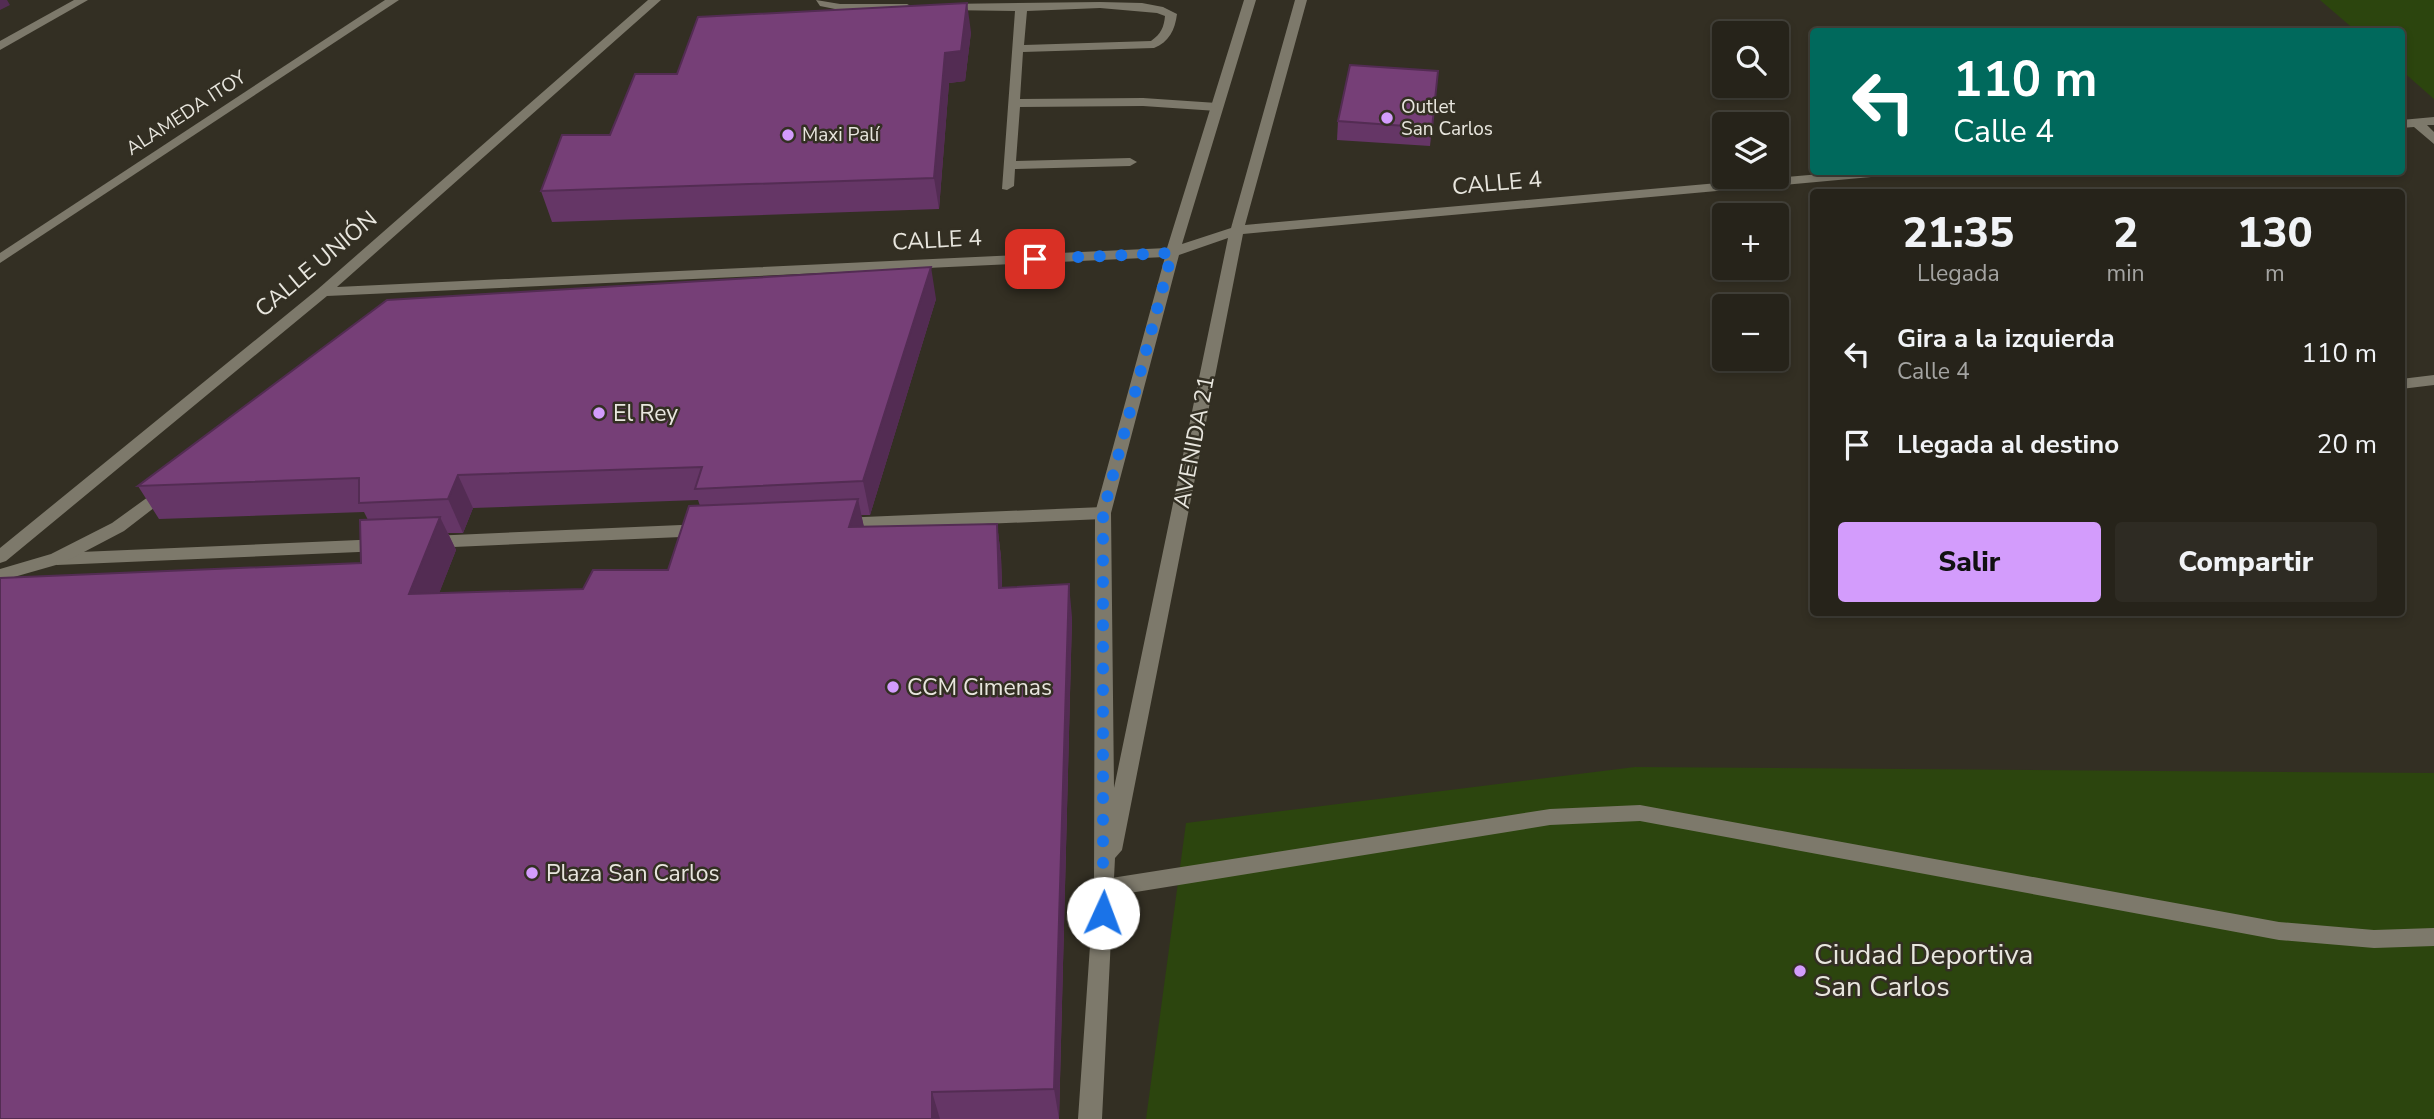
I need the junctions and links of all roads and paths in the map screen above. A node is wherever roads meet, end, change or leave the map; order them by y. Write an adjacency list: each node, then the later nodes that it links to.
1 (82, 0): 10 (street)
2 (393, 0): 24 (street, ALAMEDA ITOY)
3 (655, 0): 26 (street, CALLE UNIÓN)
4 (822, 0): 7 (street)
5 (1250, 0): 13 (street, AVENIDA 21)
6 (1301, 0): 22 (street, AVENIDA 21)
7 (924, 7)
8 (938, 7): 9 (street)
9 (1021, 8): 11 (street); 11 (street)
10 (0, 46)
11 (1019, 49): 12 (street)
12 (1014, 103): 13 (street); 19 (street)
13 (1217, 107): 23 (street, AVENIDA 21)
14 (2434, 121): 15 (street)
15 (2418, 123): 16 (street); 17 (street)
16 (2405, 124)
17 (2434, 140)
18 (1129, 162): 19 (street)
19 (1011, 165): 21 (street)
20 (1849, 175): 22 (street, CALLE 4)
21 (1007, 186)
22 (1237, 230): 23 (street, CALLE 4); 37 (street, AVENIDA 21)
23 (1172, 253): 25 (street, CALLE 4); 31 (street, AVENIDA 21)
24 (0, 259)
25 (403, 288): 26 (street, CALLE 4); 27 (street)
26 (323, 292): 34 (street, CALLE UNIÓN)
27 (382, 306)
28 (2434, 380): 29 (street)
29 (2405, 384)
30 (184, 477): 35 (street)
31 (1103, 513): 32 (street); 37 (street, AVENIDA 21)
32 (824, 525)
33 (726, 529): 35 (street)
34 (0, 556)
35 (57, 559): 36 (street)
36 (0, 575)
37 (1105, 888): 38 (street); 39 (street, AVENIDA 21)
38 (2434, 937)
39 (1090, 1119)

